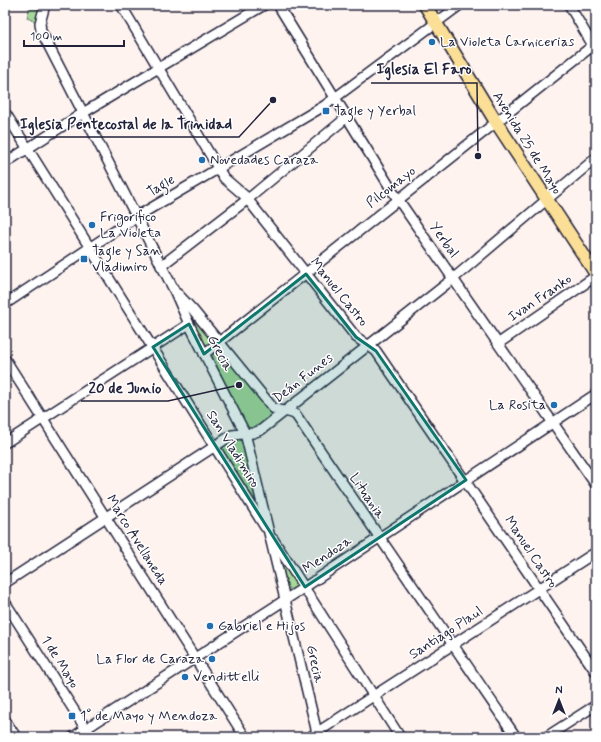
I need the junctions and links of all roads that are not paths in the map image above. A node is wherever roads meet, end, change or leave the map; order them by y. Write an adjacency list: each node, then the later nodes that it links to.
1 (45, 5): 12 (street, Grecia)
2 (121, 5): 10 (street, Manuel Castro)
3 (264, 5): 10 (street)
4 (278, 5): 11 (street, Yerbal)
5 (426, 5): 8 (main road, Avenida 25 de Mayo)
6 (460, 5): 8 (street, Tagle)
7 (569, 5): 9 (street)
8 (436, 23): 11 (street, Tagle); 15 (main road, Avenida 25 de Mayo)
9 (595, 46): 15 (street, Pilcomayo)
10 (158, 68): 12 (street); 19 (street, Manuel Castro)
11 (334, 98): 14 (street, Yerbal); 19 (street, Tagle)
12 (83, 113): 16 (street); 23 (street, Grecia)
13 (6, 114): 16 (street, San Vladimiro)
14 (346, 118): 20 (street); 21 (street, Yerbal)
15 (496, 122): 21 (street, Pilcomayo); 22 (main road, Avenida 25 de Mayo)
16 (28, 148): 18 (street); 24 (street, San Vladimiro)
17 (596, 158): 22 (street, Deán Funes)
18 (5, 163)
19 (217, 168): 20 (street, Manuel Castro); 23 (street, Tagle)
20 (248, 199): 25 (street); 26 (street, Manuel Castro)
21 (398, 199): 26 (street, Pilcomayo); 28 (street, Yerbal)
22 (546, 201): 27 (main road, Avenida 25 de Mayo); 28 (street, Deán Funes)
23 (136, 217): 24 (street, Tagle); 25 (street, Grecia)
24 (90, 248): 30 (street, Tagle); 35 (street, San Vladimiro)
25 (160, 266): 29 (street, Grecia)
26 (306, 274): 32 (street, Pilcomayo); 34 (street, Manuel Castro)
27 (596, 275): 33 (street, Ivan Franko)
28 (454, 278): 33 (street, Yerbal); 34 (street, Deán Funes)
29 (175, 292): 31 (street, Grecia); 32 (street, Lituania)
30 (5, 304)
31 (189, 324): 35 (street); 36 (street, Grecia)
32 (219, 342): 36 (street, Pilcomayo); 39 (street, Lituania)
33 (499, 343): 41 (street, Yerbal)
34 (368, 345): 39 (street, Deán Funes); 46 (street, Manuel Castro)
35 (153, 347): 40 (street); 44 (street, San Vladimiro)
36 (204, 354): 42 (street, Grecia)
37 (5, 359): 40 (street, Marco Avellaneda)
38 (596, 394): 41 (street, Mendoza)
39 (284, 412): 42 (street, Deán Funes); 50 (street, Lituania)
40 (44, 418): 43 (street); 48 (street, Marco Avellaneda)
41 (554, 424): 45 (street, Yerbal); 46 (street, Mendoza)
42 (245, 433): 44 (street, Deán Funes); 49 (street, Grecia)
43 (5, 443)
44 (215, 445): 48 (street, Deán Funes); 49 (street, San Vladimiro)
45 (593, 475): 47 (street, Yerbal)
46 (466, 480): 50 (street, Mendoza); 54 (street, Manuel Castro)
47 (596, 485)
48 (106, 516): 52 (street, Deán Funes); 58 (street, Marco Avellaneda)
49 (269, 533): 53 (street, San Vladimiro); 55 (street, Grecia)
50 (378, 538): 53 (street, Mendoza); 57 (street, Lituania)
51 (596, 552): 54 (street, Santiago Plaul)
52 (5, 583)
53 (305, 587): 55 (street, Mendoza); 60 (street, San Vladimiro)
54 (539, 589): 57 (street, Santiago Plaul); 59 (street, Manuel Castro)
55 (286, 599): 58 (street, Mendoza); 64 (street, Grecia)
56 (5, 602): 63 (street, 1 de Mayo)
57 (452, 645): 60 (street, Santiago Plaul); 70 (street, Lituania)
58 (195, 659): 63 (street, Mendoza); 68 (street, Marco Avellaneda)
59 (596, 672)
60 (374, 696): 64 (street, Santiago Plaul); 69 (street, San Vladimiro)
61 (596, 704): 71 (street)
62 (5, 720): 65 (street)
63 (86, 729): 66 (street, Mendoza); 67 (street, 1 de Mayo)
64 (315, 736)
65 (16, 737)
66 (72, 737)
67 (91, 737)
68 (245, 737)
69 (400, 737)
70 (516, 737)
71 (546, 737)

